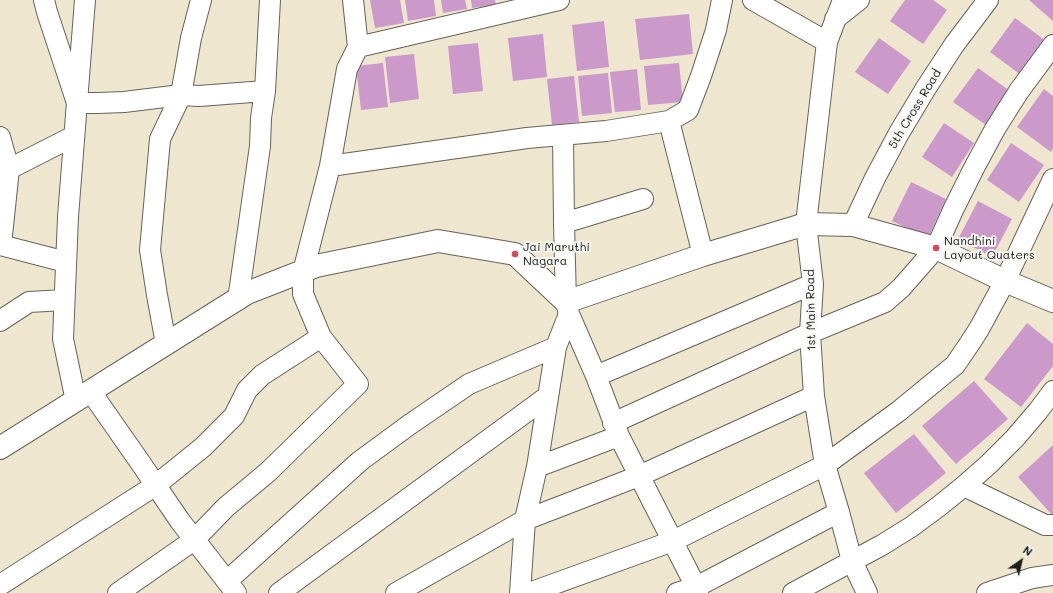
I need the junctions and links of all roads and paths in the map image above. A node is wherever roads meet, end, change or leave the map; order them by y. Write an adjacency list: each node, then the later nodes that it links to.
1 (44, 0): 18 (street)
2 (85, 0): 18 (street)
3 (200, 0): 17 (street)
4 (270, 0): 16 (street)
5 (353, 0): 15 (street)
6 (560, 0): 15 (street)
7 (722, 0): 19 (street)
8 (753, 0): 13 (street)
9 (842, 0): 12 (street, 1st Main Road)
10 (859, 0): 12 (street)
11 (988, 0): 29 (street, 5th Cross Road)
12 (835, 19): 13 (street, 1st Main Road)
13 (827, 42): 28 (street, 1st Main Road)
14 (1053, 45): 31 (street)
15 (358, 47): 23 (street)
16 (265, 91): 17 (street); 38 (street)
17 (181, 95): 18 (street); 44 (street)
18 (77, 103): 21 (street)
19 (669, 121): 20 (street); 32 (street)
20 (564, 135): 23 (street); 27 (street)
21 (74, 136): 24 (street); 33 (street)
22 (0, 137): 24 (street)
23 (330, 166): 34 (street)
24 (9, 169): 30 (street)
25 (1053, 179): 35 (street)
26 (643, 199): 27 (street)
27 (564, 223): 40 (street)
28 (806, 224): 29 (street); 32 (street); 36 (street, 1st Main Road)
29 (853, 225): 31 (street)
30 (1, 245): 33 (street)
31 (936, 248): 35 (street); 42 (street)
32 (703, 254): 40 (street)
33 (66, 262): 37 (street)
34 (303, 272): 38 (street); 40 (street); 43 (street)
35 (1005, 281): 39 (street); 53 (street)
36 (813, 284): 42 (street, 1st Main Road); 46 (street)
37 (64, 300): 41 (street); 48 (street)
38 (238, 300): 44 (street)
39 (1053, 301)
40 (567, 308): 45 (street); 46 (street)
41 (0, 321)
42 (810, 333): 50 (street, 1st Main Road); 51 (street)
43 (321, 337): 56 (street); 61 (street)
44 (166, 344): 48 (street)
45 (556, 347): 49 (street); 66 (street)
46 (596, 376): 51 (street)
47 (1053, 391): 57 (street)
48 (83, 396): 52 (street); 56 (street)
49 (548, 396): 54 (street); 69 (street)
50 (814, 396): 53 (street, 1st Main Road); 55 (street)
51 (616, 429): 54 (street); 55 (street)
52 (0, 448)
53 (825, 465): 58 (street, 1st Main Road); 62 (street)
54 (537, 467): 59 (street)
55 (639, 476): 59 (street); 62 (street)
56 (156, 485): 61 (street); 65 (street)
57 (964, 486): 60 (street); 63 (street)
58 (839, 512): 63 (street, 1st Main Road); 67 (street)
59 (526, 520): 70 (street); 71 (street)
60 (1053, 525)
61 (194, 540): 66 (street); 68 (street)
62 (673, 541): 67 (street); 72 (street)
63 (852, 561): 73 (street); 74 (street, 1st Main Road)
64 (1053, 575): 75 (street)
65 (0, 585)
66 (231, 587)
67 (690, 591)
68 (118, 593)
69 (279, 593)
70 (396, 593)
71 (520, 593)
72 (529, 593)
73 (793, 593)
74 (867, 593)
75 (987, 593)

